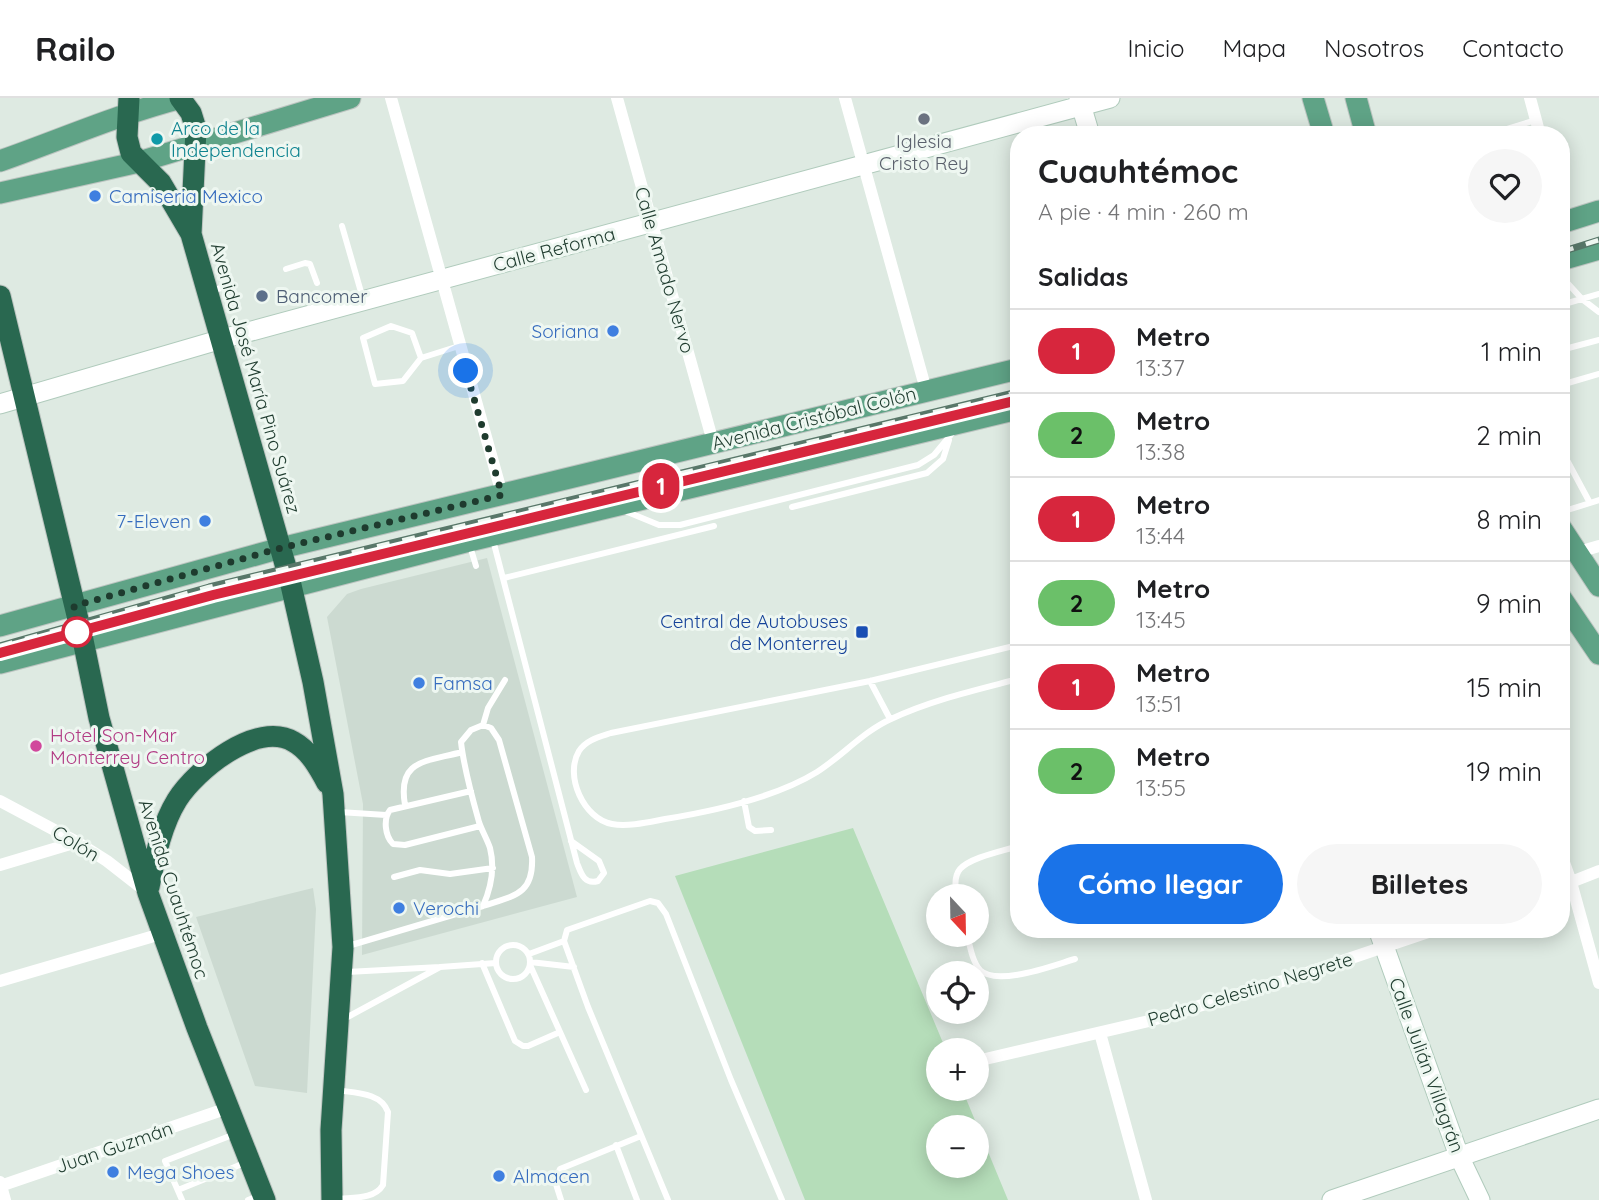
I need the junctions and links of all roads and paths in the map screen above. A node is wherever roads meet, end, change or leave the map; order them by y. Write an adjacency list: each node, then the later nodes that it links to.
1 (181, 98): 11 (main road); 18 (highway, Avenida José María Pino Suárez)
2 (350, 98): 18 (main road)
3 (391, 98): 31 (street)
4 (617, 98): 25 (street, Calle Amado Nervo)
5 (845, 98): 21 (street)
6 (1110, 98): 10 (street, Calle Reforma)
7 (1313, 98): 14 (main road)
8 (1356, 98): 15 (main road)
9 (1530, 98): 12 (street)
10 (1080, 102): 13 (street); 21 (street, Calle Reforma)
11 (128, 105): 19 (main road); 20 (highway, Avenida José María Pino Suárez)
12 (1536, 120): 16 (lane); 17 (street)
13 (1087, 126)
14 (1321, 126)
15 (1364, 126)
16 (1522, 126)
17 (1538, 126)
18 (196, 147): 20 (main road); 27 (highway, Avenida José María Pino Suárez)
19 (0, 161)
20 (139, 162): 22 (main road); 27 (highway, Avenida José María Pino Suárez)
21 (863, 165): 25 (street, Calle Reforma); 48 (street)
22 (0, 193)
23 (1599, 211): 24 (main road)
24 (1570, 217)
25 (651, 222): 31 (street, Calle Reforma); 53 (street, Calle Amado Nervo)
26 (342, 226): 37 (lane)
27 (191, 233): 40 (highway, Avenida José María Pino Suárez)
28 (1599, 249): 29 (main road)
29 (1570, 257)
30 (286, 269): 32 (lane)
31 (440, 279): 37 (street, Calle Reforma); 42 (street)
32 (317, 283)
33 (1570, 286): 36 (lane)
34 (1599, 294): 36 (lane)
35 (0, 296): 49 (highway, Avenida Cuauhtémoc)
36 (1582, 299): 38 (lane); 39 (lane)
37 (364, 301): 40 (street, Calle Reforma)
38 (1570, 302)
39 (1599, 312)
40 (222, 339): 49 (street, Calle Reforma); 65 (highway, Avenida José María Pino Suárez)
41 (1599, 340): 43 (lane)
42 (459, 346): 44 (lane); 55 (street)
43 (1570, 348)
44 (421, 358): 44 (lane)
45 (1010, 371): 48 (main road, Avenida Cristóbal Colón)
46 (1599, 374): 47 (lane)
47 (1570, 382)
48 (926, 390): 53 (main road, Avenida Cristóbal Colón)
49 (25, 398): 50 (street, Calle Reforma); 72 (highway, Avenida Cuauhtémoc)
50 (0, 404)
51 (1010, 412): 52 (main road, Avenida Cristóbal Colón)
52 (955, 430): 58 (main road, Avenida Cristóbal Colón); 58 (lane); 59 (lane)
53 (713, 442): 55 (main road, Avenida Cristóbal Colón)
54 (1570, 466): 57 (lane)
55 (502, 495): 65 (main road, Avenida Cristóbal Colón)
56 (1599, 500): 57 (lane)
57 (1590, 503): 60 (lane)
58 (614, 506): 62 (main road, Avenida Cristóbal Colón)
59 (792, 507)
60 (1570, 509)
61 (714, 526): 69 (lane)
62 (491, 535): 63 (main road, Avenida Cristóbal Colón); 69 (lane)
63 (469, 541): 68 (lane); 70 (main road, Avenida Cristóbal Colón)
64 (1599, 546): 66 (street)
65 (281, 548): 70 (highway, Avenida José María Pino Suárez); 72 (main road, Avenida Cristóbal Colón)
66 (1570, 555)
67 (1570, 556): 71 (main road)
68 (475, 566)
69 (503, 578): 93 (lane)
70 (292, 585): 75 (main road, Avenida Cristóbal Colón); 88 (highway, Avenida José María Pino Suárez)
71 (1599, 586)
72 (74, 606): 74 (main road, Avenida Cristóbal Colón); 75 (highway, Avenida Cuauhtémoc)
73 (1570, 611): 77 (main road)
74 (0, 626)
75 (83, 640): 78 (main road, Avenida Cristóbal Colón); 102 (highway, Avenida Cuauhtémoc)
76 (1010, 647): 80 (lane)
77 (1599, 654)
78 (0, 663)
79 (505, 680): 83 (lane)
80 (870, 681): 82 (lane); 87 (lane)
81 (1010, 681): 82 (lane)
82 (890, 719): 87 (lane)
83 (483, 725): 84 (lane); 104 (lane)
84 (462, 752): 85 (lane); 89 (lane)
85 (471, 791): 89 (lane); 91 (lane)
86 (0, 801): 94 (street, Colón)
87 (744, 801): 92 (lane)
88 (334, 803): 90 (lane); 102 (highway); 108 (highway, Avenida José María Pino Suárez)
89 (405, 805): 90 (lane)
90 (386, 815): 91 (lane)
91 (480, 826): 97 (lane)
92 (771, 830)
93 (571, 841): 93 (lane)
94 (77, 842): 96 (street); 102 (street, Colón)
95 (1010, 848): 101 (lane)
96 (0, 865)
97 (493, 868): 99 (lane); 104 (lane)
98 (1599, 871): 100 (street)
99 (394, 877)
100 (1570, 882)
101 (956, 884)
102 (148, 893): 105 (highway, Avenida Cuauhtémoc)
103 (1570, 896): 118 (street)
104 (483, 906): 108 (lane)
105 (161, 933): 117 (street); 125 (highway, Avenida Cuauhtémoc)
106 (1382, 938): 121 (street, Pedro Celestino Negrete); 130 (street, Calle Julián Villagrán)
107 (564, 940): 111 (lane); 115 (lane); 141 (lane)
108 (343, 947): 116 (highway, Avenida José María Pino Suárez)
109 (970, 947): 110 (lane)
110 (1075, 959)
111 (530, 960): 113 (lane); 113 (lane); 115 (lane); 120 (lane)
112 (482, 963): 113 (lane); 114 (lane); 120 (lane)
113 (496, 963)
114 (440, 967): 116 (lane); 119 (lane)
115 (573, 967): 128 (lane)
116 (343, 972): 119 (highway, Avenida José María Pino Suárez)
117 (0, 981)
118 (1599, 983)
119 (339, 1022): 123 (highway, Avenida José María Pino Suárez)
120 (560, 1032): 124 (lane)
121 (1100, 1033): 122 (street, Pedro Celestino Negrete); 142 (street)
122 (989, 1058)
123 (334, 1090): 135 (highway, Avenida José María Pino Suárez); 135 (lane)
124 (586, 1090)
125 (228, 1108): 127 (highway, Avenida Cuauhtémoc); 132 (street, Juan Guzmán)
126 (1599, 1109): 130 (street)
127 (238, 1133): 131 (highway, Avenida Cuauhtémoc); 133 (lane)
128 (641, 1136): 129 (lane); 140 (lane)
129 (616, 1145): 138 (lane); 139 (lane)
130 (1459, 1156): 143 (street); 144 (street, Calle Julián Villagrán)
131 (249, 1161): 133 (lane); 134 (highway, Avenida Cuauhtémoc)
132 (0, 1184): 136 (street)
133 (178, 1190): 137 (lane)
134 (258, 1198)
135 (332, 1199)
136 (5, 1200)
137 (182, 1200)
138 (561, 1200)
139 (637, 1200)
140 (668, 1200)
141 (782, 1200)
142 (1146, 1200)
143 (1332, 1200)
144 (1480, 1200)

